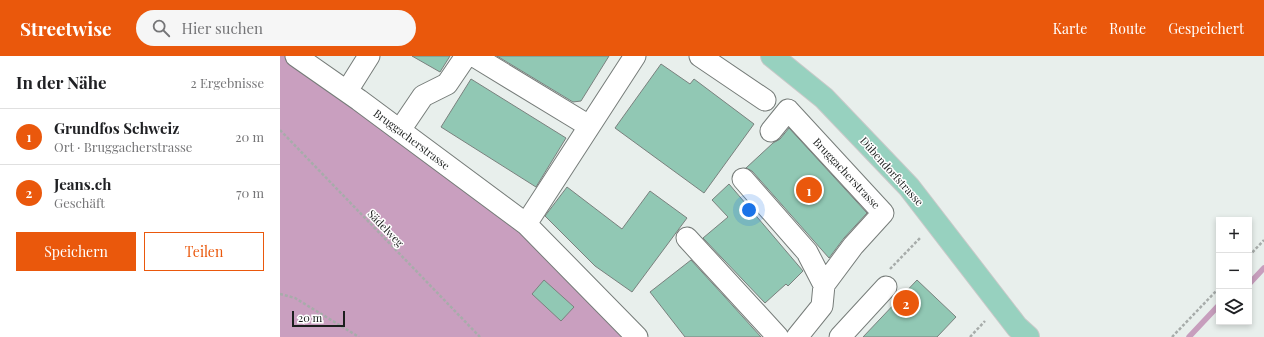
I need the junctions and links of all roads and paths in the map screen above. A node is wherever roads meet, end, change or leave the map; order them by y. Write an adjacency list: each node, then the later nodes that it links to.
1 (296, 56): 8 (street, Bruggacherstrasse)
2 (369, 56): 8 (street)
3 (466, 56): 12 (street)
4 (474, 56): 10 (street)
5 (635, 56): 10 (street)
6 (700, 56): 9 (street)
7 (772, 56): 32 (main road, Dübendorfstrasse)
8 (347, 91): 12 (street, Bruggacherstrasse)
9 (765, 100)
10 (589, 126): 15 (street)
11 (280, 130): 27 (path, Sädelweg)
12 (400, 130): 15 (street, Bruggacherstrasse)
13 (771, 131): 20 (street, Bruggacherstrasse)
14 (743, 179): 20 (street)
15 (526, 224): 28 (street, Bruggacherstrasse)
16 (687, 238): 29 (street)
17 (920, 238): 21 (path)
18 (1264, 240): 19 (path)
19 (1252, 253)
20 (824, 284): 25 (street)
21 (886, 288): 30 (street)
22 (1218, 289): 33 (path)
23 (280, 294): 26 (path)
24 (985, 322): 31 (path)
25 (806, 334)
26 (359, 337)
27 (480, 337)
28 (637, 337)
29 (778, 337)
30 (840, 337)
31 (970, 337)
32 (1028, 337)
33 (1172, 337)

